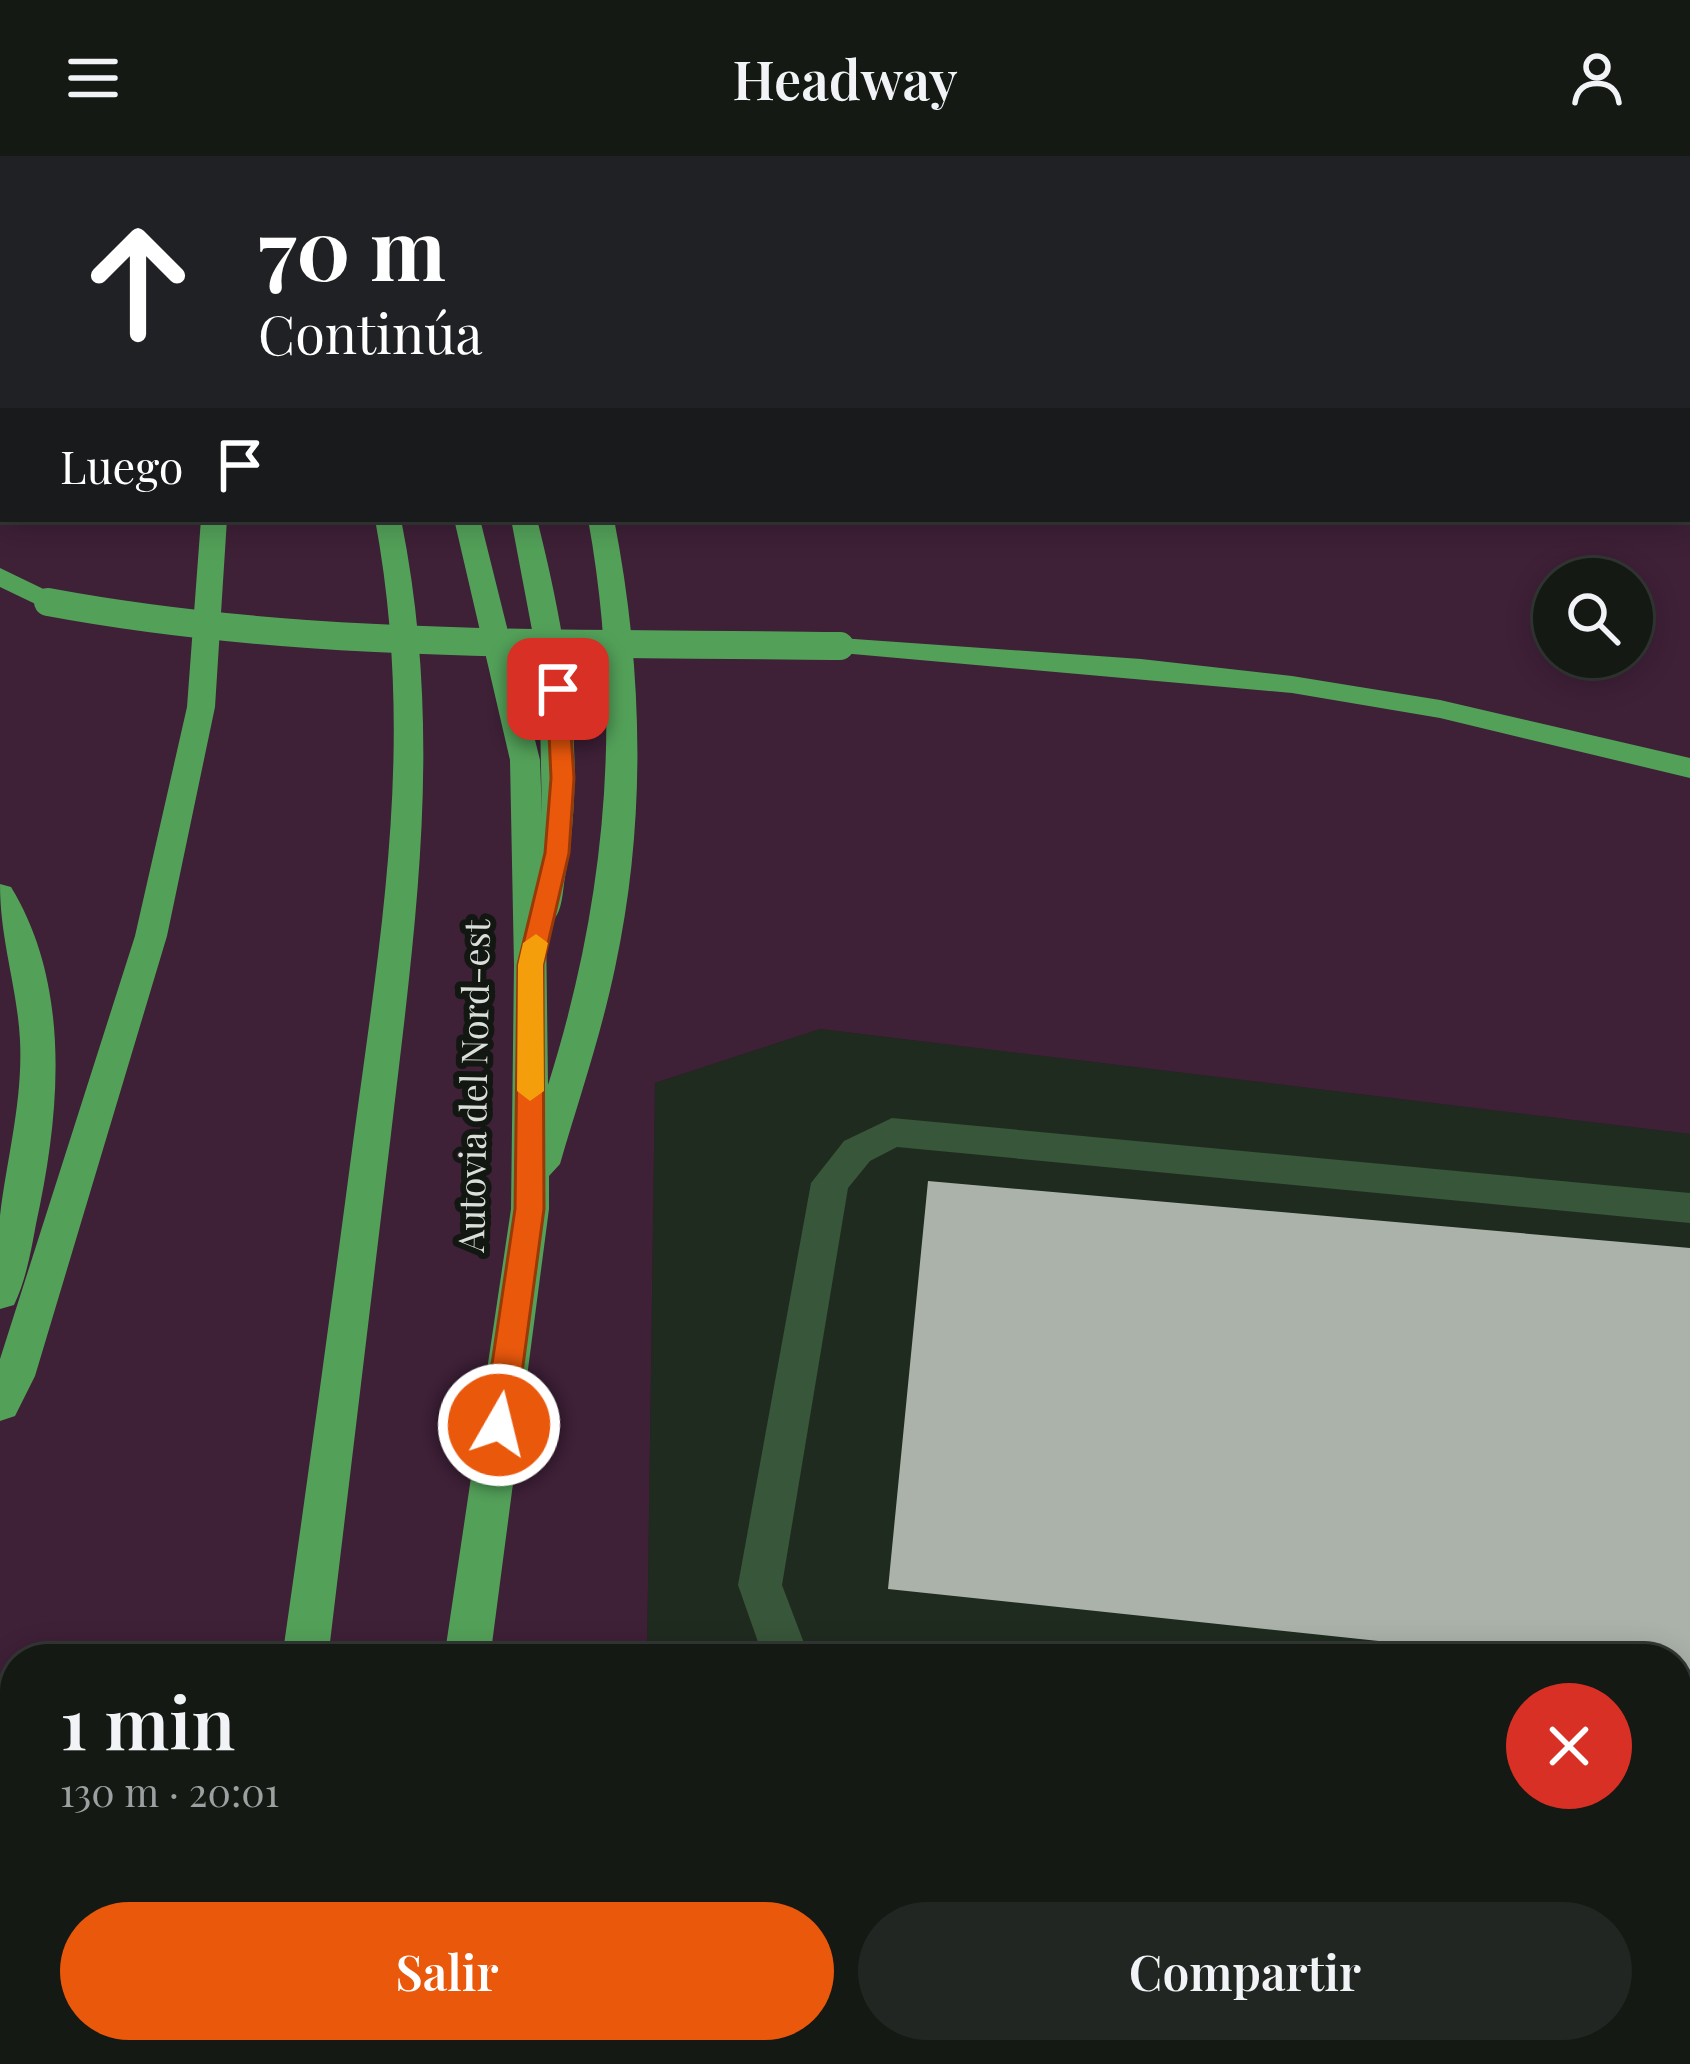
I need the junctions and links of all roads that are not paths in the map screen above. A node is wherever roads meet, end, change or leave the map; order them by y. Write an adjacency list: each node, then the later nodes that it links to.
1 (214, 522): 15 (highway)
2 (389, 522): 16 (highway)
3 (468, 522): 11 (highway, Autovia del Nord-est)
4 (525, 522): 11 (highway)
5 (602, 522): 13 (highway)
6 (0, 576): 8 (highway)
7 (0, 592): 8 (highway)
8 (48, 602): 9 (highway, bridge)
9 (1690, 768)
10 (0, 895): 14 (highway)
11 (531, 965): 13 (highway, Autovia del Nord-est)
12 (1690, 1208): 18 (lane)
13 (530, 1209): 17 (highway, Autovia del Nord-est)
14 (0, 1293)
15 (0, 1403)
16 (307, 1644)
17 (469, 1644)
18 (782, 1644)

